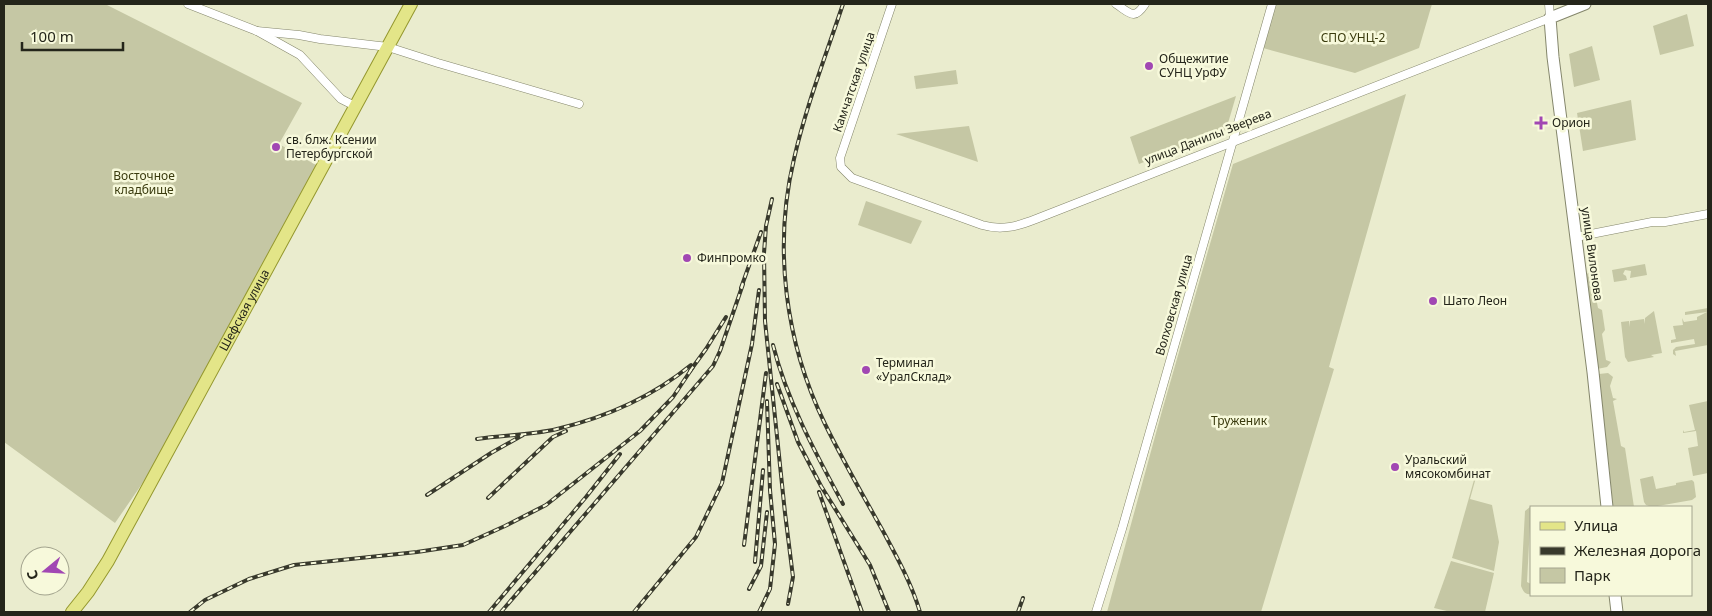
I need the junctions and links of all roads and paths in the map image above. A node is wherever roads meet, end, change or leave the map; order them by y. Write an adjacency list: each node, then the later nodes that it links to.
1 (188, 4): 10 (street)
2 (411, 4): 11 (main road, Шефская улица)
3 (892, 4): 15 (street, Камчатская улица)
4 (1116, 4): 5 (street)
5 (1145, 4)
6 (1272, 4): 14 (street, Волховская улица)
7 (1549, 4): 9 (street, улица Вилонова)
8 (1585, 4): 9 (street, улица Данилы Зверева)
9 (1550, 18): 14 (street, улица Данилы Зверева); 17 (street, улица Вилонова)
10 (257, 31): 11 (street); 13 (street)
11 (388, 46): 12 (street); 13 (main road, Шефская улица)
12 (579, 104)
13 (355, 106): 20 (main road, Шефская улица)
14 (1232, 142): 15 (street, улица Данилы Зверева); 21 (street, Волховская улица)
15 (841, 167)
16 (1708, 214): 17 (street)
17 (1576, 237): 18 (street, улица Вилонова)
18 (1607, 506)
19 (1615, 596): 22 (street)
20 (72, 612)
21 (1096, 612)
22 (1617, 612)

